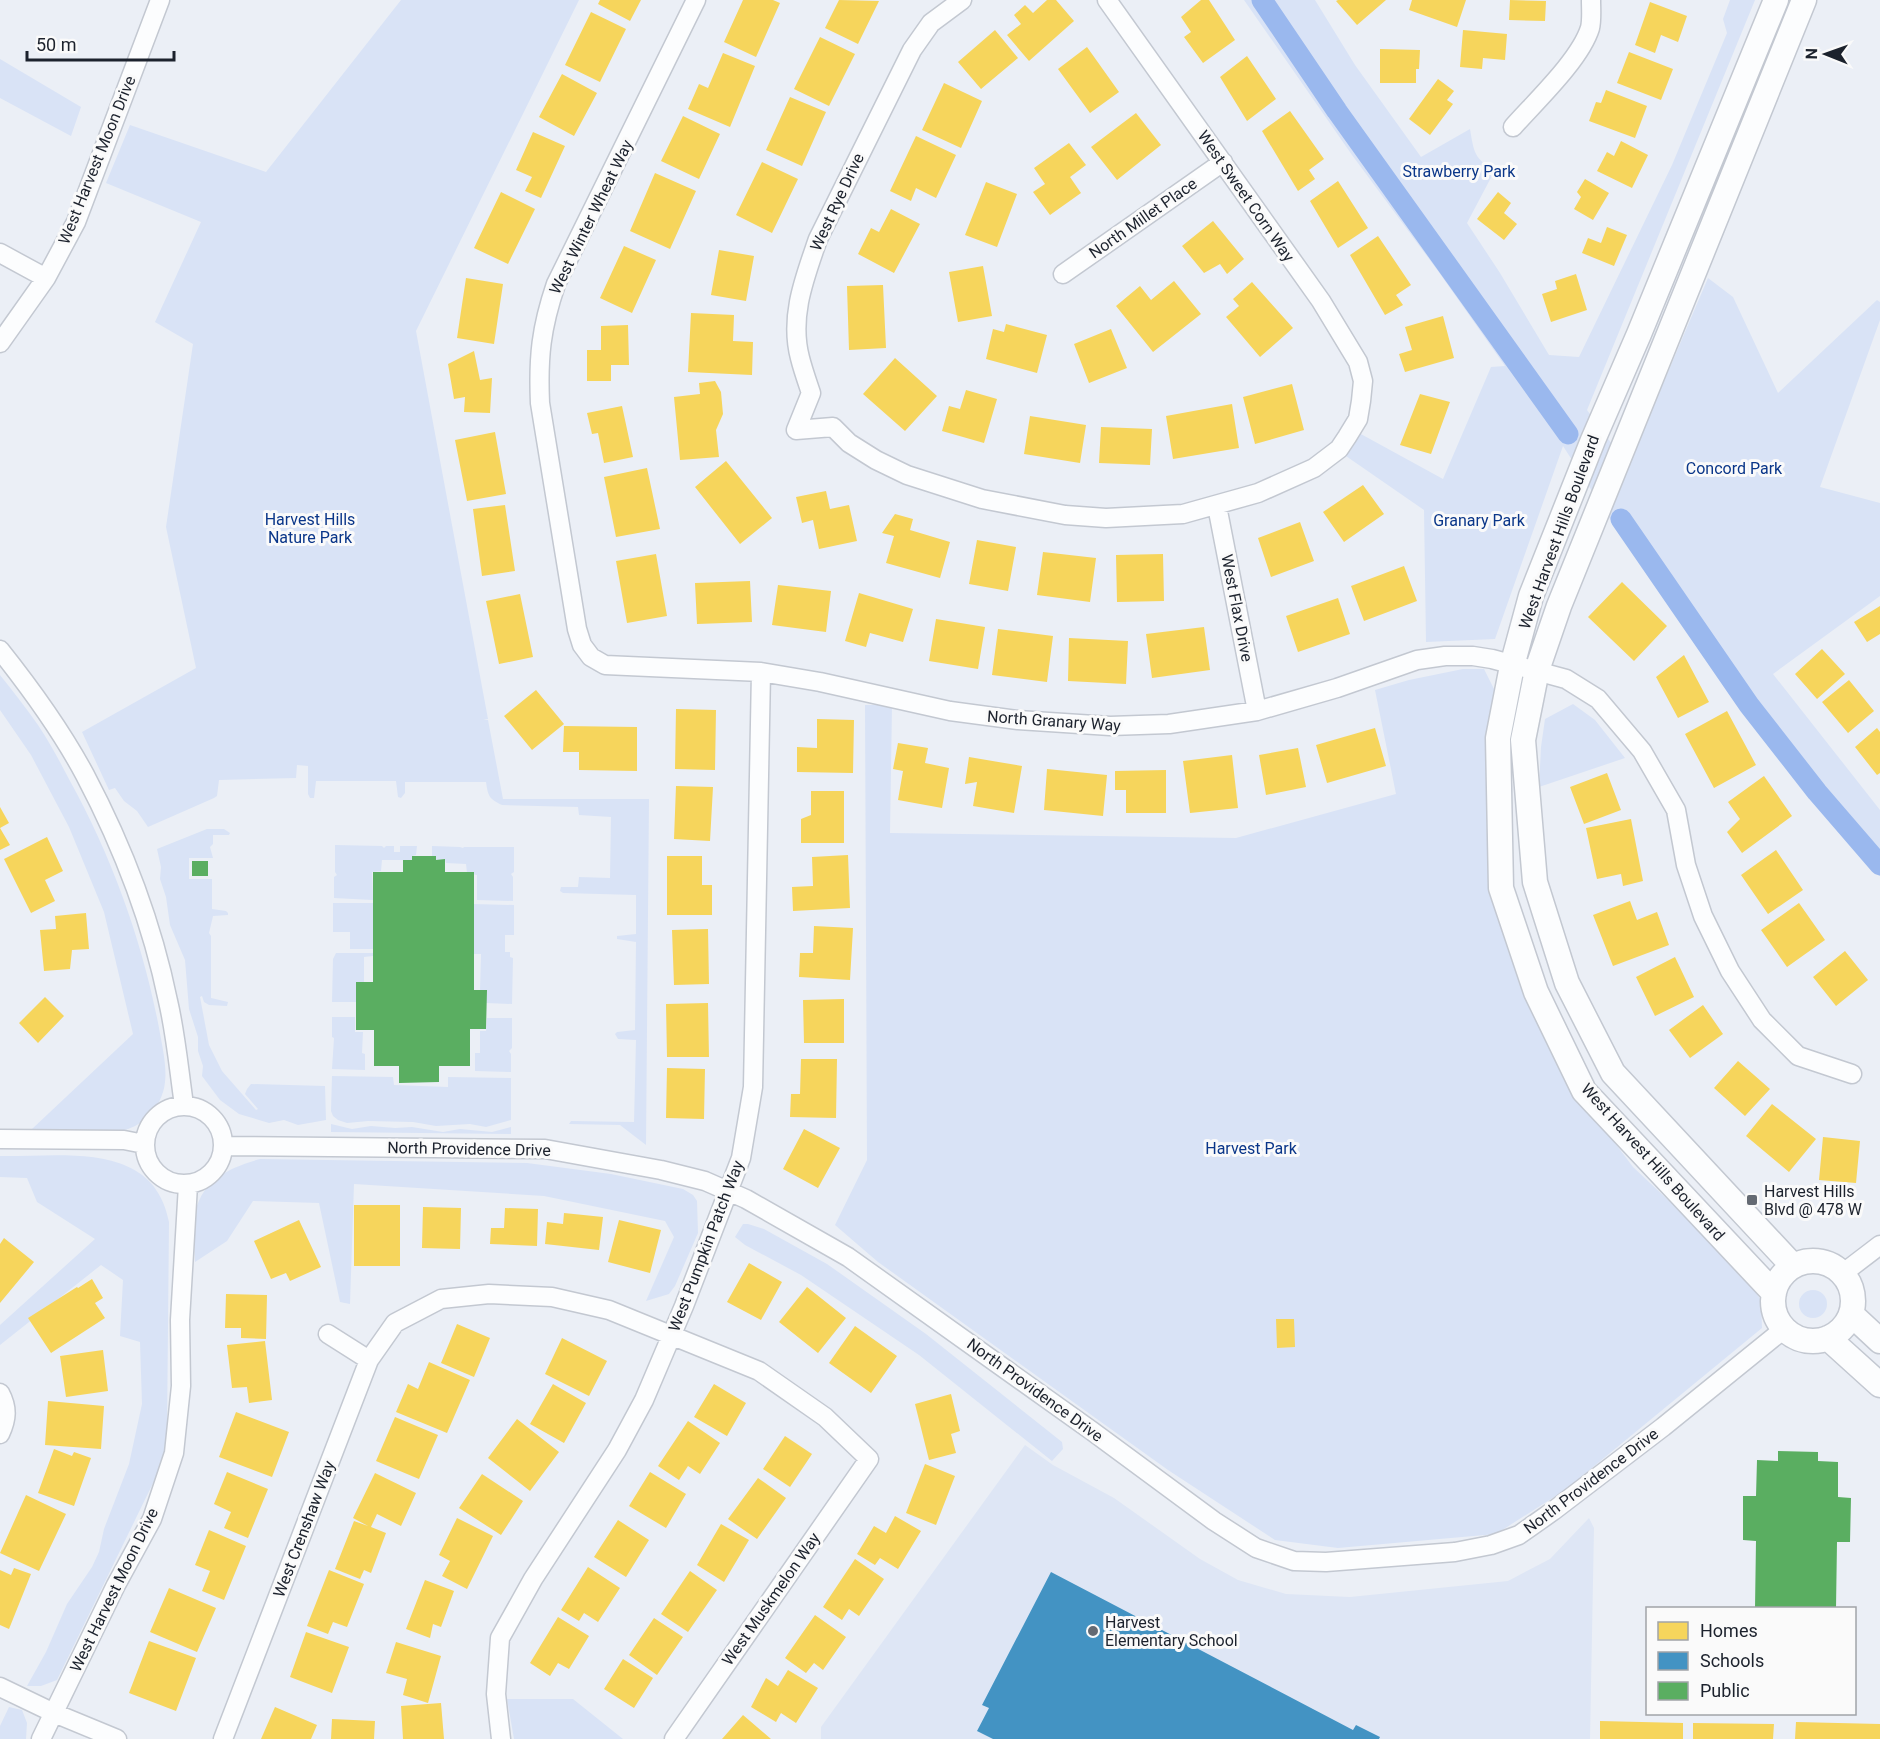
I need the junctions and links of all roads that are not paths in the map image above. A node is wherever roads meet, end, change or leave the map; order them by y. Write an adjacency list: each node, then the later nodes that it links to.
1 (160, 0): 12 (street, West Harvest Moon Drive)
2 (696, 0): 17 (street, West Winter Wheat Way)
3 (962, 0): 14 (street, West Rye Drive)
4 (1107, 0): 9 (street, West Sweet Corn Way)
5 (1591, 0): 8 (street)
6 (1776, 0): 18 (street, West Harvest Hills Boulevard)
7 (1804, 0): 19 (street, West Harvest Hills Boulevard)
8 (1513, 128)
9 (1223, 162): 11 (street, North Millet Place); 15 (street, West Sweet Corn Way)
10 (0, 253): 12 (street)
11 (1063, 274)
12 (46, 278): 13 (street, West Harvest Moon Drive)
13 (0, 343)
14 (796, 430): 15 (street, West Sweet Corn Way)
15 (1217, 506): 21 (street, West Flax Drive)
16 (0, 650): 23 (street)
17 (591, 657): 20 (street, North Granary Way)
18 (1512, 666): 19 (street, North Granary Way); 21 (street, North Granary Way); 32 (street, West Harvest Hills Boulevard)
19 (1537, 670): 22 (street, North Granary Way); 30 (street, West Harvest Hills Boulevard)
20 (762, 672): 21 (street, North Granary Way); 28 (street, West Pumpkin Patch Way)
21 (1257, 711)
22 (1851, 1074)
23 (184, 1105): 25 (street); 26 (street)
24 (0, 1139): 25 (street)
25 (144, 1144): 27 (street)
26 (224, 1146): 27 (street); 28 (street, North Providence Drive)
27 (188, 1185): 44 (street, West Harvest Moon Drive)
28 (728, 1191): 34 (street, North Providence Drive); 36 (street, West Pumpkin Patch Way)
29 (1880, 1245): 31 (street)
30 (1793, 1266): 31 (street); 32 (street)
31 (1842, 1274): 33 (street)
32 (1774, 1293): 34 (street)
33 (1851, 1314): 37 (street); 38 (street)
34 (1784, 1329): 37 (street)
35 (328, 1334): 39 (street)
36 (672, 1336): 39 (street, West Crenshaw Way); 48 (street, West Pumpkin Patch Way); 49 (street, West Muskmelon Way)
37 (1828, 1338): 40 (street)
38 (1880, 1341)
39 (369, 1360): 47 (street, West Crenshaw Way)
40 (1880, 1385)
41 (0, 1393): 42 (street)
42 (0, 1434)
43 (0, 1687): 44 (street)
44 (54, 1713): 45 (street, West Harvest Moon Drive); 46 (street)
45 (40, 1739)
46 (117, 1739)
47 (223, 1739)
48 (501, 1739)
49 (674, 1739)

